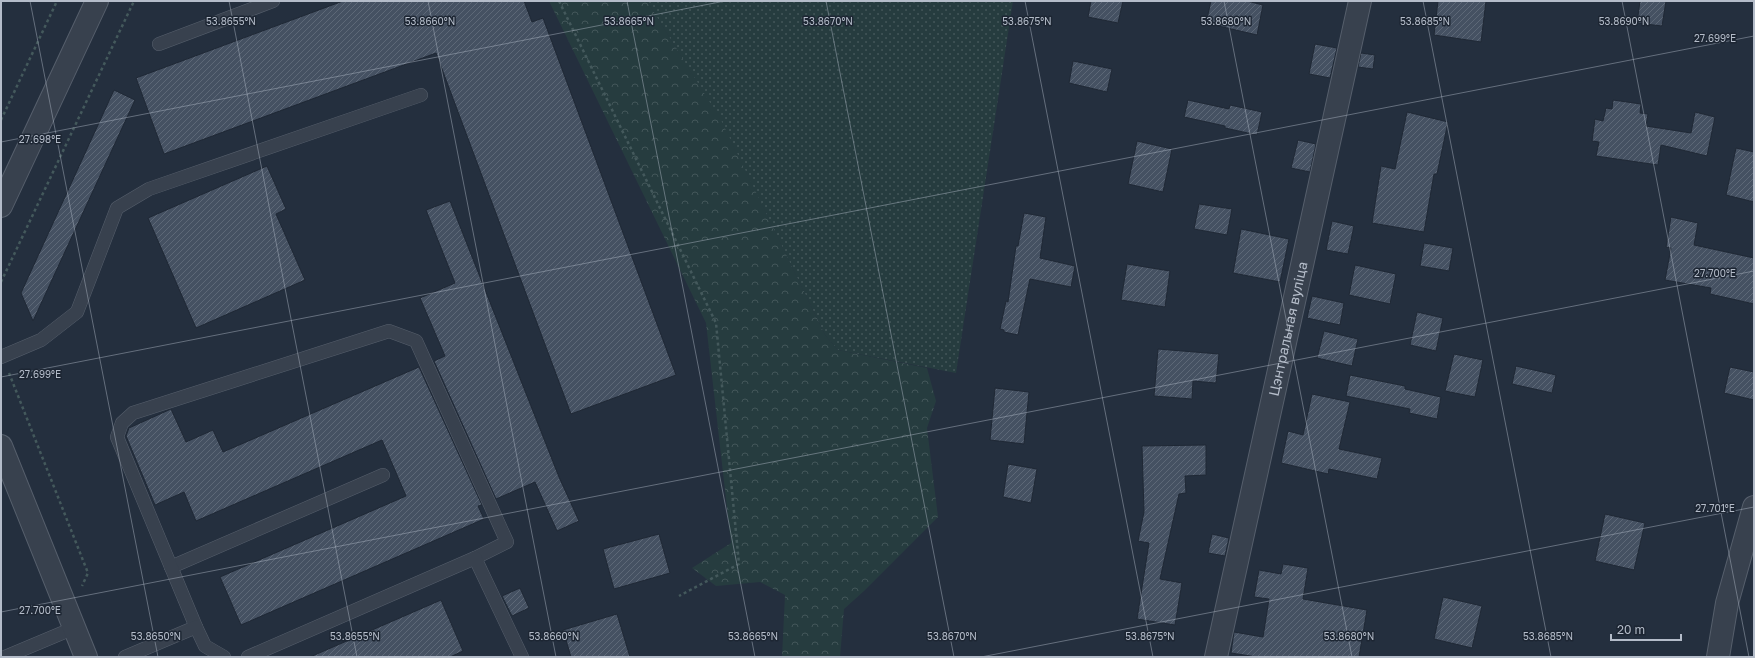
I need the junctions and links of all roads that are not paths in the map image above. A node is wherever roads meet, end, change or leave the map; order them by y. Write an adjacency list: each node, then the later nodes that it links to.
1 (97, 1): 6 (street)
2 (273, 1): 4 (lane)
3 (1360, 1): 21 (street, Цэнтральная вуліца)
4 (159, 44)
5 (421, 95): 7 (lane)
6 (1, 206)
7 (2, 357)
8 (1, 446): 13 (street)
9 (383, 475): 12 (lane)
10 (1754, 508): 22 (street)
11 (475, 558): 12 (lane); 19 (lane); 20 (lane)
12 (171, 567): 14 (lane)
13 (72, 623): 15 (lane); 16 (street)
14 (196, 627): 17 (lane); 18 (lane)
15 (5, 657)
16 (86, 657)
17 (125, 657)
18 (224, 657)
19 (248, 657)
20 (522, 657)
21 (1216, 657)
22 (1718, 657)

